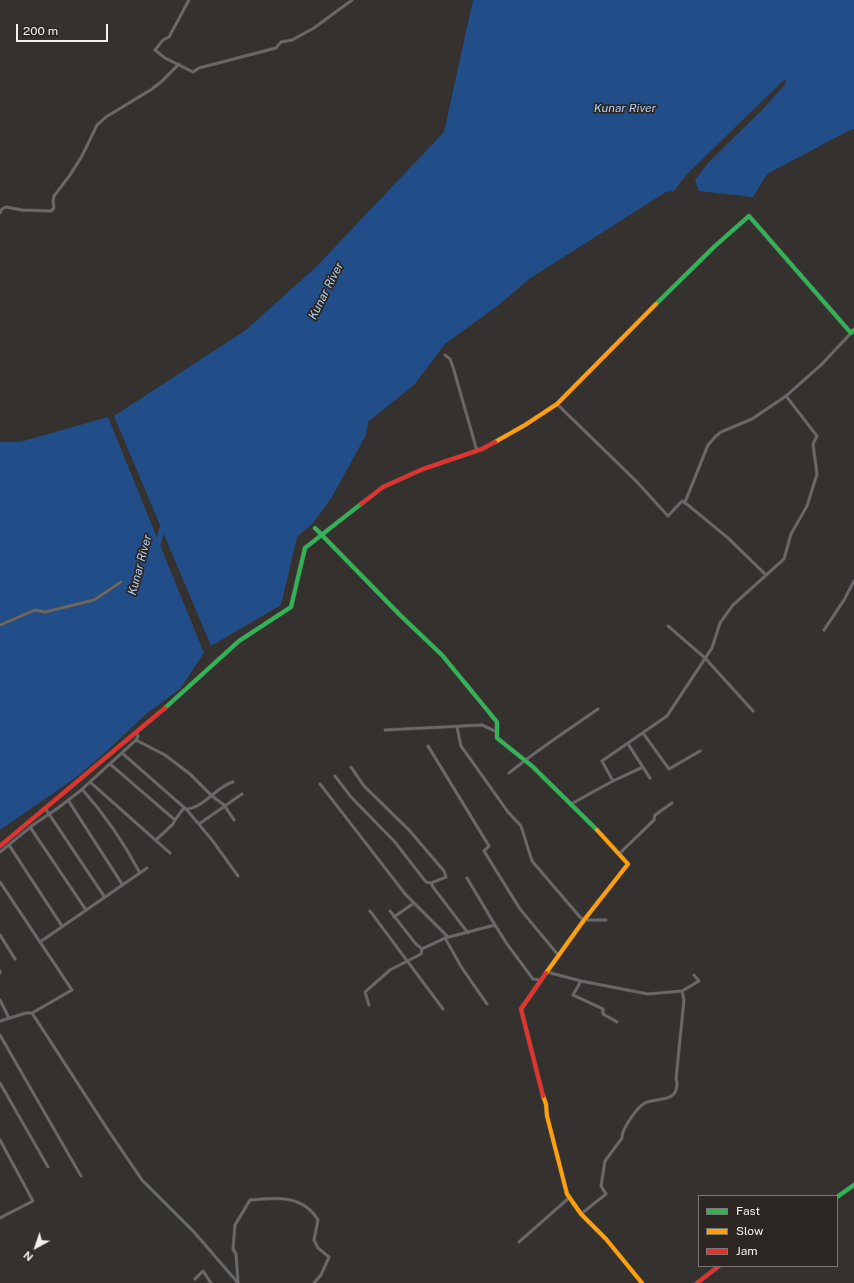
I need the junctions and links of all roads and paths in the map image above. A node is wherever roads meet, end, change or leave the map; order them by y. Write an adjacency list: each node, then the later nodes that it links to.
1 (189, 0): 3 (street)
2 (352, 0): 3 (street)
3 (179, 64): 4 (street)
4 (0, 213)
5 (852, 331): 7 (street); 8 (street)
6 (445, 355): 9 (street)
7 (786, 396): 10 (street); 13 (street)
8 (558, 404): 9 (street); 10 (street)
9 (477, 451): 12 (street)
10 (685, 502): 13 (street)
11 (315, 528): 12 (street)
12 (322, 535): 24 (street); 25 (street)
13 (766, 575): 19 (street)
14 (854, 581): 18 (street)
15 (121, 582): 16 (street)
16 (0, 626)
17 (668, 626): 19 (street)
18 (824, 630)
19 (705, 658): 21 (street); 26 (street)
20 (598, 709): 32 (street)
21 (753, 711)
22 (457, 727): 23 (street); 25 (street); 76 (street)
23 (385, 730)
24 (136, 732): 27 (street); 50 (street)
25 (497, 732): 32 (street)
26 (643, 733): 28 (street); 30 (street)
27 (136, 740): 31 (street); 45 (street)
28 (628, 744): 34 (street); 39 (street)
29 (428, 746): 85 (street)
30 (700, 751)
31 (122, 753): 33 (street); 51 (street)
32 (525, 760): 36 (street); 48 (street)
33 (110, 764): 40 (street); 53 (street)
34 (643, 766): 38 (street); 39 (street)
35 (351, 767): 68 (street)
36 (509, 774)
37 (335, 776): 68 (street)
38 (650, 778)
39 (613, 781): 48 (street)
40 (90, 782): 43 (street); 57 (street)
41 (233, 782): 45 (street)
42 (320, 784): 71 (street)
43 (82, 789): 46 (street); 64 (street)
44 (242, 794): 49 (street)
45 (212, 796): 49 (street); 51 (street)
46 (68, 800): 52 (street); 69 (street)
47 (672, 803): 62 (street)
48 (571, 804): 62 (street)
49 (224, 805): 54 (street); 55 (street)
50 (46, 808): 52 (street); 59 (street)
51 (187, 810): 53 (street); 55 (street)
52 (49, 814): 56 (street); 70 (street)
53 (175, 820): 57 (street)
54 (234, 820)
55 (199, 824): 65 (street)
56 (30, 827): 58 (street); 72 (street)
57 (156, 840): 61 (street)
58 (9, 845): 60 (street); 78 (street)
59 (0, 846)
60 (0, 852)
61 (170, 853)
62 (619, 854): 76 (street)
63 (147, 868): 64 (street)
64 (140, 873): 69 (street)
65 (238, 876)
66 (467, 878): 79 (street)
67 (0, 882): 83 (street)
68 (431, 883): 80 (street)
69 (122, 884): 70 (street)
70 (104, 896): 72 (street)
71 (414, 902): 75 (street); 82 (street)
72 (86, 910): 78 (street)
73 (370, 911): 87 (street)
74 (390, 911): 75 (street)
75 (394, 917): 84 (street)
76 (584, 920): 77 (street); 85 (street)
77 (606, 920)
78 (62, 926): 83 (street)
79 (494, 926): 80 (street); 90 (street)
80 (468, 933): 82 (street)
81 (0, 936): 86 (street)
82 (446, 938): 84 (street); 94 (street)
83 (40, 942): 97 (street)
84 (422, 949): 87 (street)
85 (559, 956): 88 (street)
86 (15, 960)
87 (408, 961): 95 (street); 96 (street)
88 (546, 972): 90 (street); 91 (street)
89 (694, 975): 92 (street)
90 (540, 980): 108 (street)
91 (581, 981): 92 (street); 100 (street)
92 (682, 991): 109 (street)
93 (0, 1000): 98 (street)
94 (487, 1004)
95 (369, 1005)
96 (443, 1008)
97 (32, 1013): 98 (street); 115 (street)
98 (9, 1018): 99 (street)
99 (0, 1021)
100 (618, 1022)
101 (0, 1036): 105 (street)
102 (0, 1083): 104 (street)
103 (0, 1140): 110 (street)
104 (48, 1167)
105 (81, 1176)
106 (854, 1185): 107 (street)
107 (838, 1196)
108 (570, 1197): 109 (street); 111 (street)
109 (582, 1214): 117 (street)
110 (0, 1218)
111 (519, 1242)
112 (718, 1267): 118 (street)
113 (195, 1279): 114 (street)
114 (211, 1283)
115 (238, 1283): 116 (street)
116 (314, 1283)
117 (642, 1283)
118 (697, 1283)

